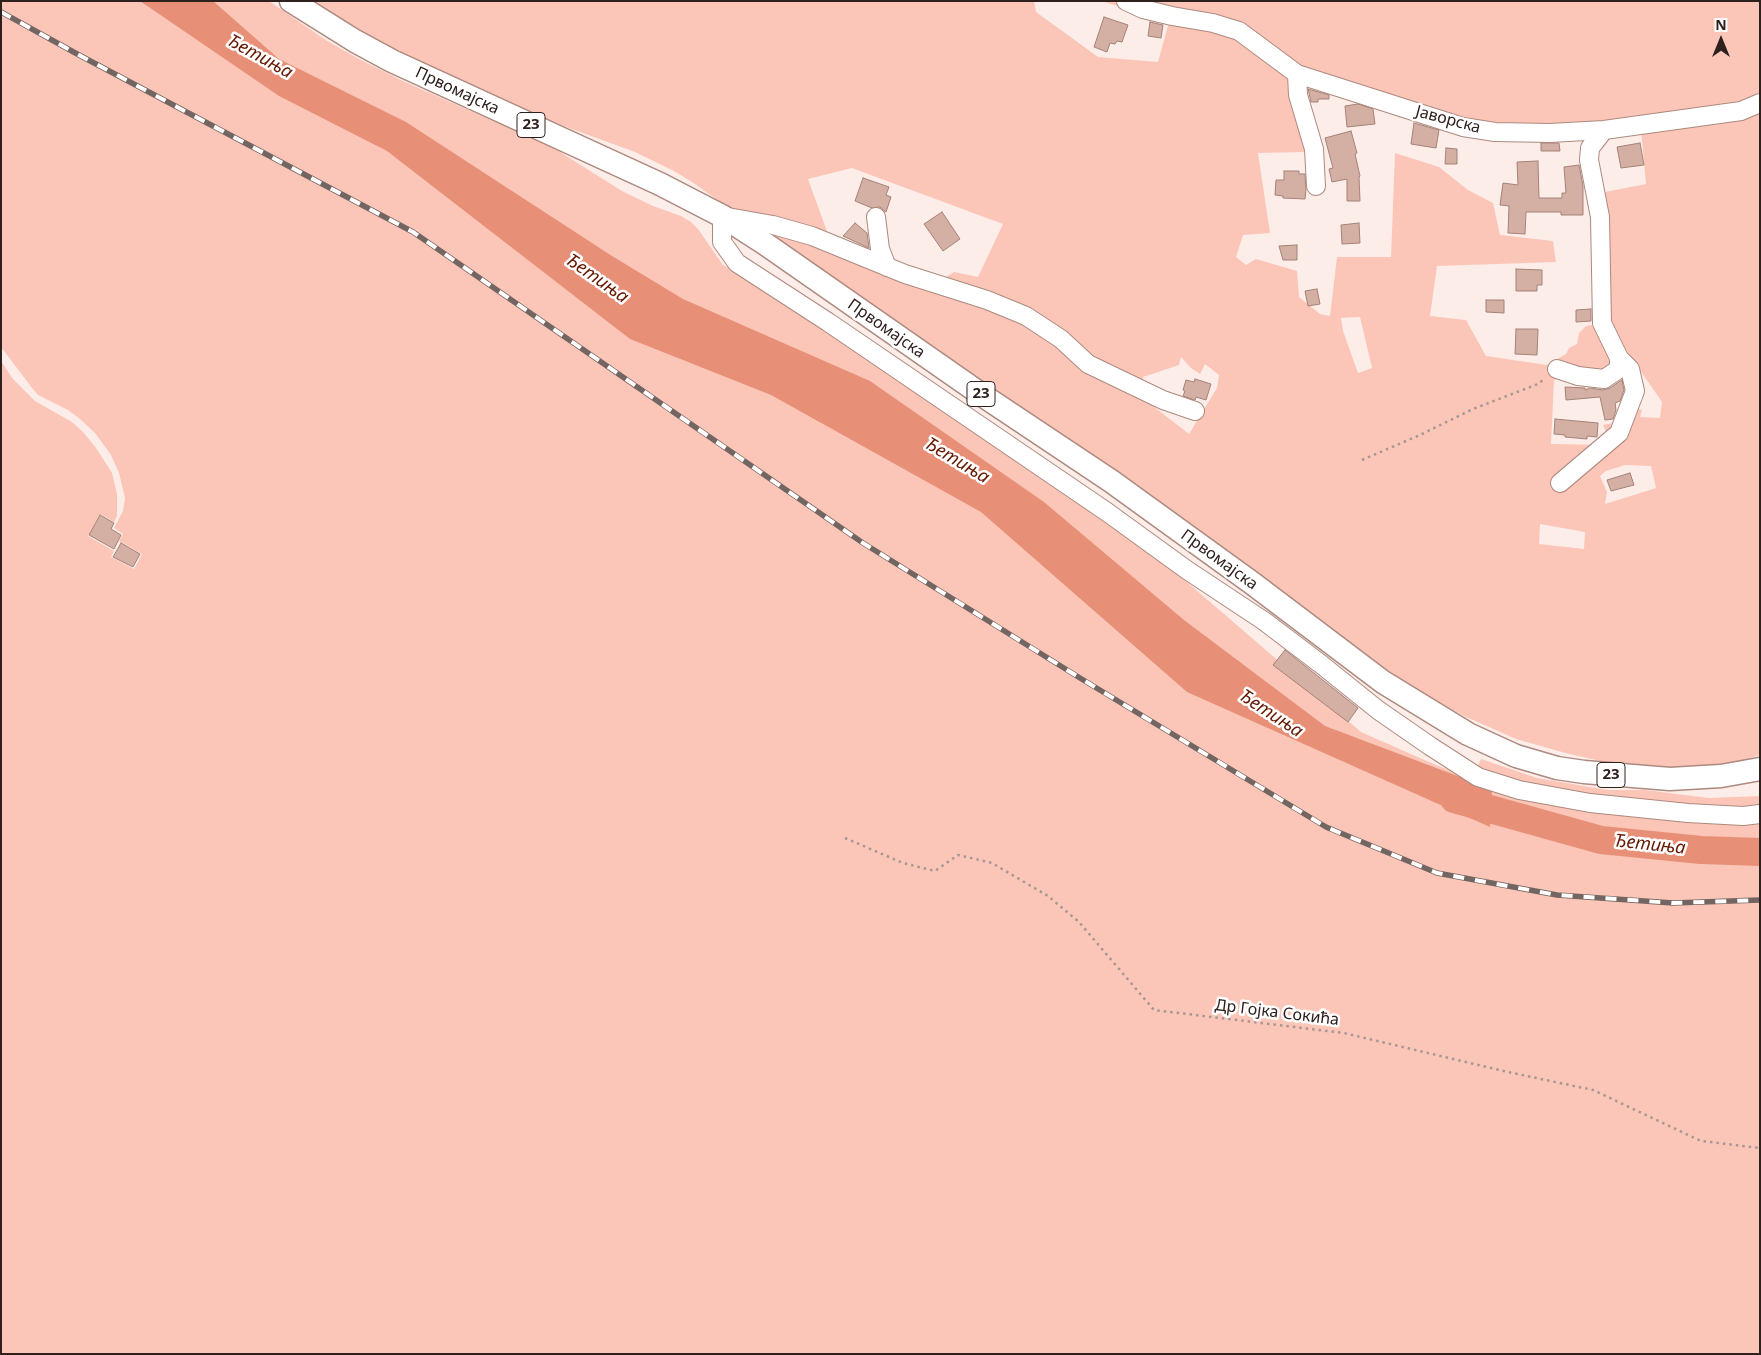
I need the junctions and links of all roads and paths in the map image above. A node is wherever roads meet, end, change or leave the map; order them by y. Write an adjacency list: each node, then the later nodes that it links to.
1 (291, 1): 7 (main road, Првомајска / 23)
2 (1126, 1): 3 (street, Јаворска)
3 (1297, 74): 5 (street, Јаворска); 6 (street)
4 (1760, 103): 5 (street, Јаворска)
5 (1604, 130): 10 (street)
6 (1316, 186)
7 (722, 216): 9 (street, Првомајска); 15 (main road, Првомајска / 23); 16 (street)
8 (876, 218): 9 (street)
9 (887, 267): 12 (street, Првомајска)
10 (1619, 358): 11 (street); 14 (street)
11 (1557, 369): 13 (path)
12 (1195, 411)
13 (1362, 460)
14 (1560, 483)
15 (1760, 769)
16 (1760, 814)
17 (845, 838): 18 (path, Др Гојка Сокића)
18 (1760, 1148)

